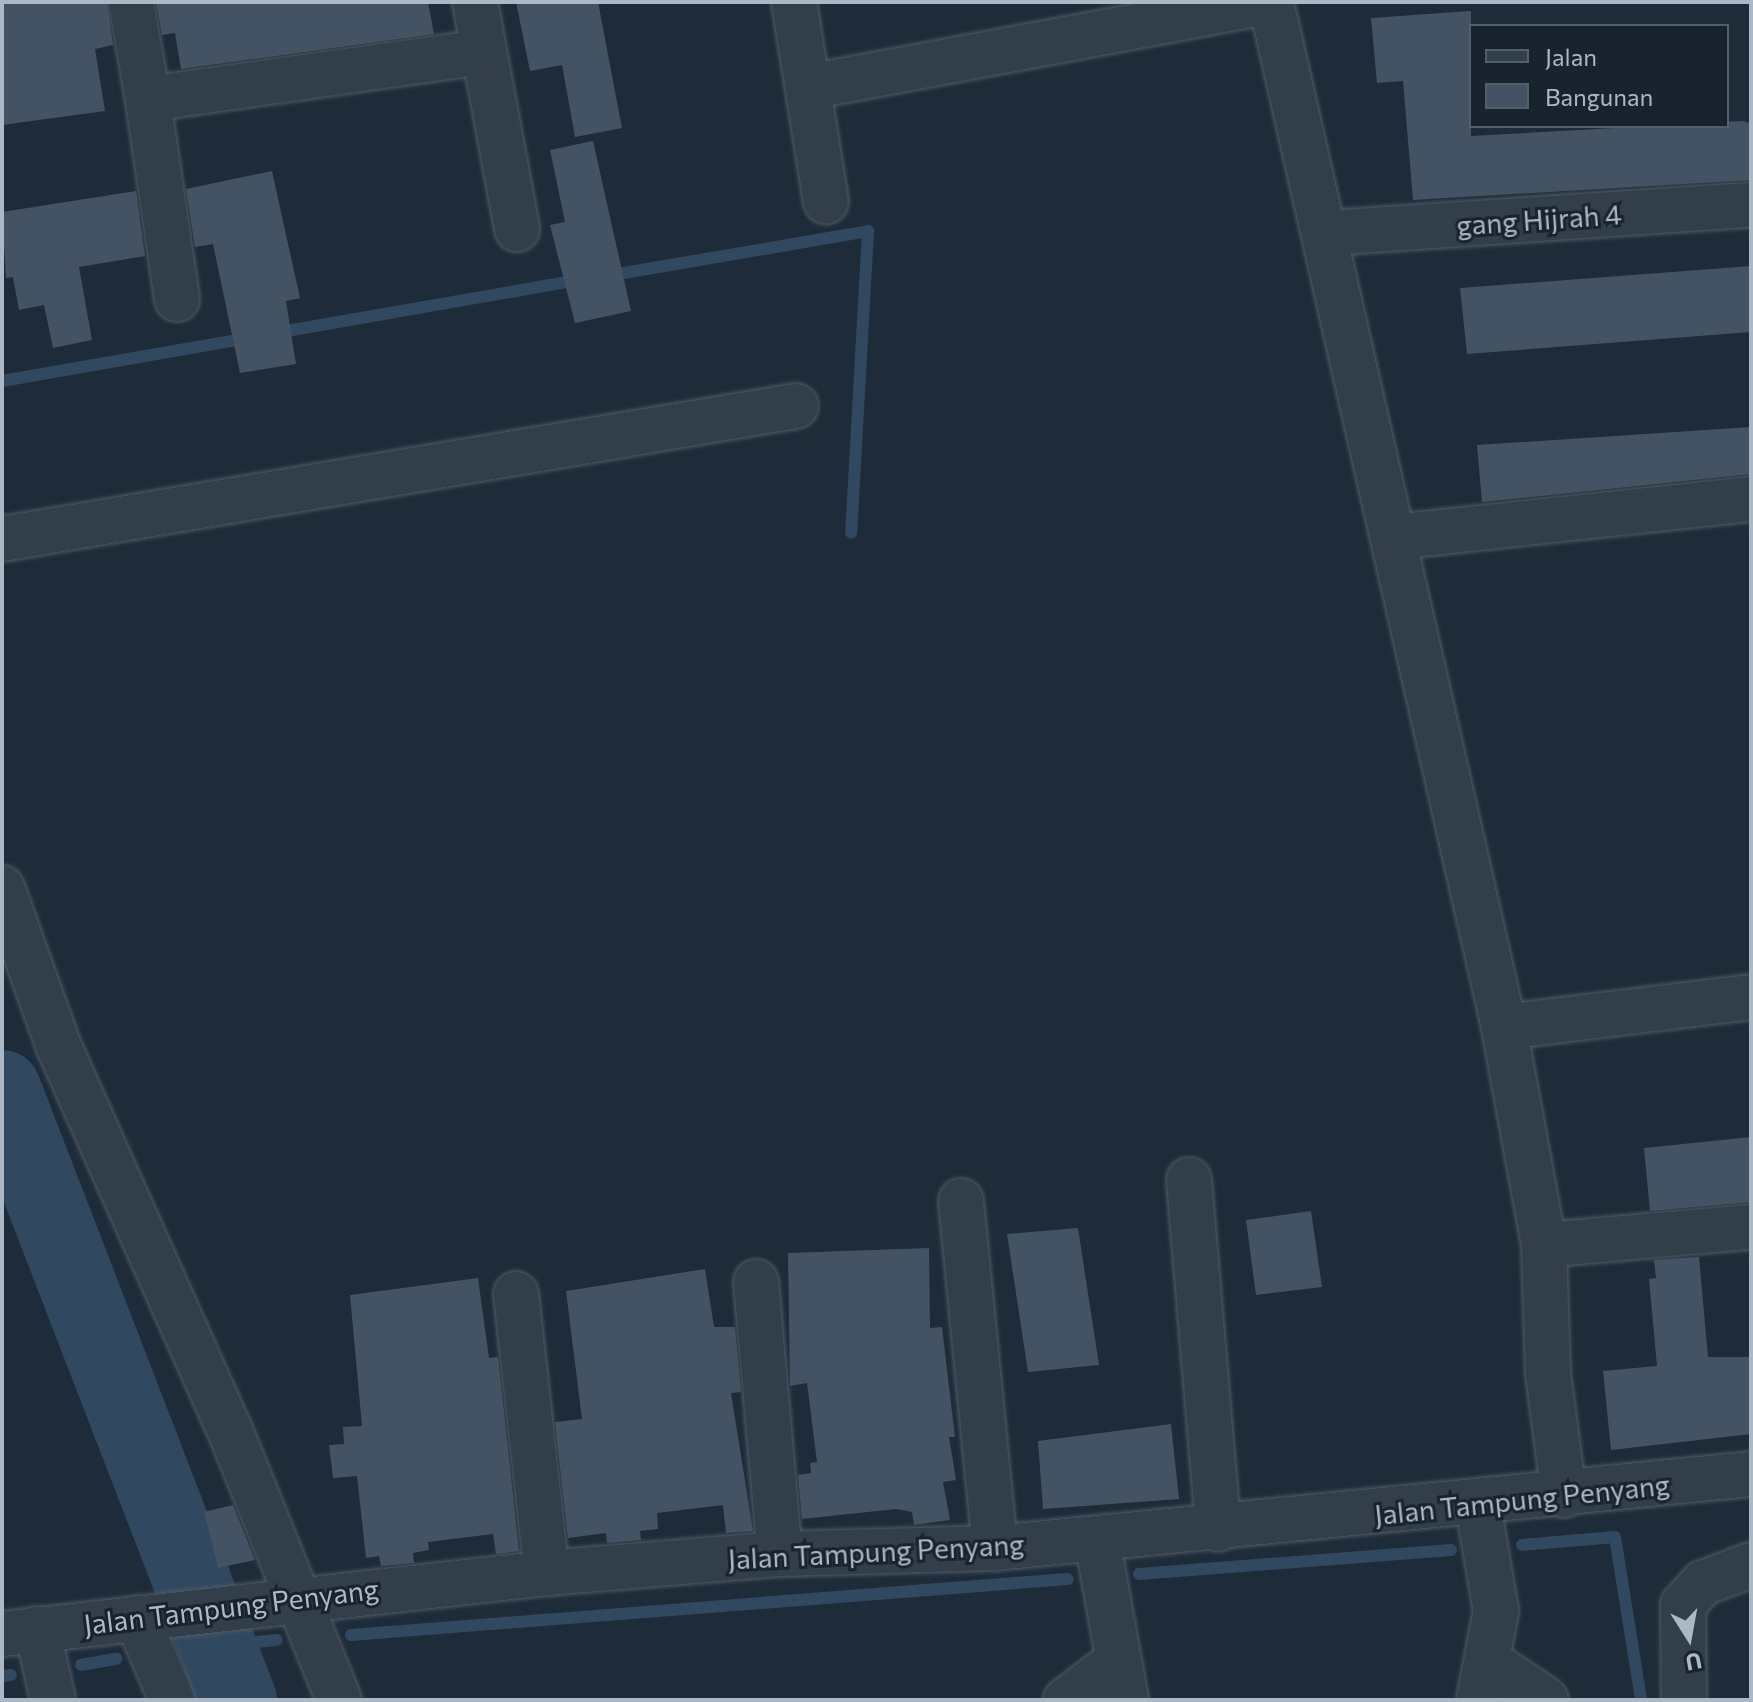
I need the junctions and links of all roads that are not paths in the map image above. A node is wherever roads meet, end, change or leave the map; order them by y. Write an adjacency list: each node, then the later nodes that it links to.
1 (131, 2): 7 (street)
2 (475, 2): 5 (street)
3 (794, 2): 6 (street)
4 (1270, 2): 6 (street); 11 (street)
5 (483, 52): 7 (street); 10 (street)
6 (808, 87): 8 (street)
7 (148, 99): 12 (street)
8 (826, 201)
9 (1751, 205): 11 (street, gang Hijrah 4)
10 (517, 229)
11 (1327, 233): 15 (street)
12 (177, 299)
13 (796, 406): 16 (street)
14 (1751, 499): 15 (street)
15 (1394, 537): 19 (street)
16 (2, 539)
17 (2, 888): 35 (street)
18 (1751, 997): 19 (street)
19 (1504, 1027): 23 (street)
20 (1189, 1180): 29 (street)
21 (961, 1201): 31 (street)
22 (1751, 1227): 23 (street)
23 (1544, 1245): 27 (street)
24 (756, 1282): 32 (street)
25 (516, 1294): 34 (street)
26 (1751, 1474): 27 (street, Jalan Tampung Penyang)
27 (1564, 1495): 28 (street, Jalan Tampung Penyang)
28 (1478, 1505): 29 (street, Jalan Tampung Penyang); 38 (street)
29 (1218, 1529): 30 (street, Jalan Tampung Penyang)
30 (1097, 1539): 31 (street, Jalan Tampung Penyang); 39 (street)
31 (995, 1548): 32 (street, Jalan Tampung Penyang)
32 (780, 1554): 34 (street, Jalan Tampung Penyang)
33 (1751, 1565): 45 (street)
34 (547, 1573): 35 (street, Jalan Tampung Penyang)
35 (298, 1596): 36 (street, Jalan Tampung Penyang); 42 (street)
36 (156, 1616): 37 (street, Jalan Tampung Penyang); 41 (street)
37 (20, 1631): 40 (street)
38 (1485, 1681): 44 (street)
39 (1120, 1682): 43 (street)
40 (53, 1700)
41 (172, 1700)
42 (339, 1700)
43 (1066, 1700)
44 (1546, 1700)
45 (1684, 1700)

